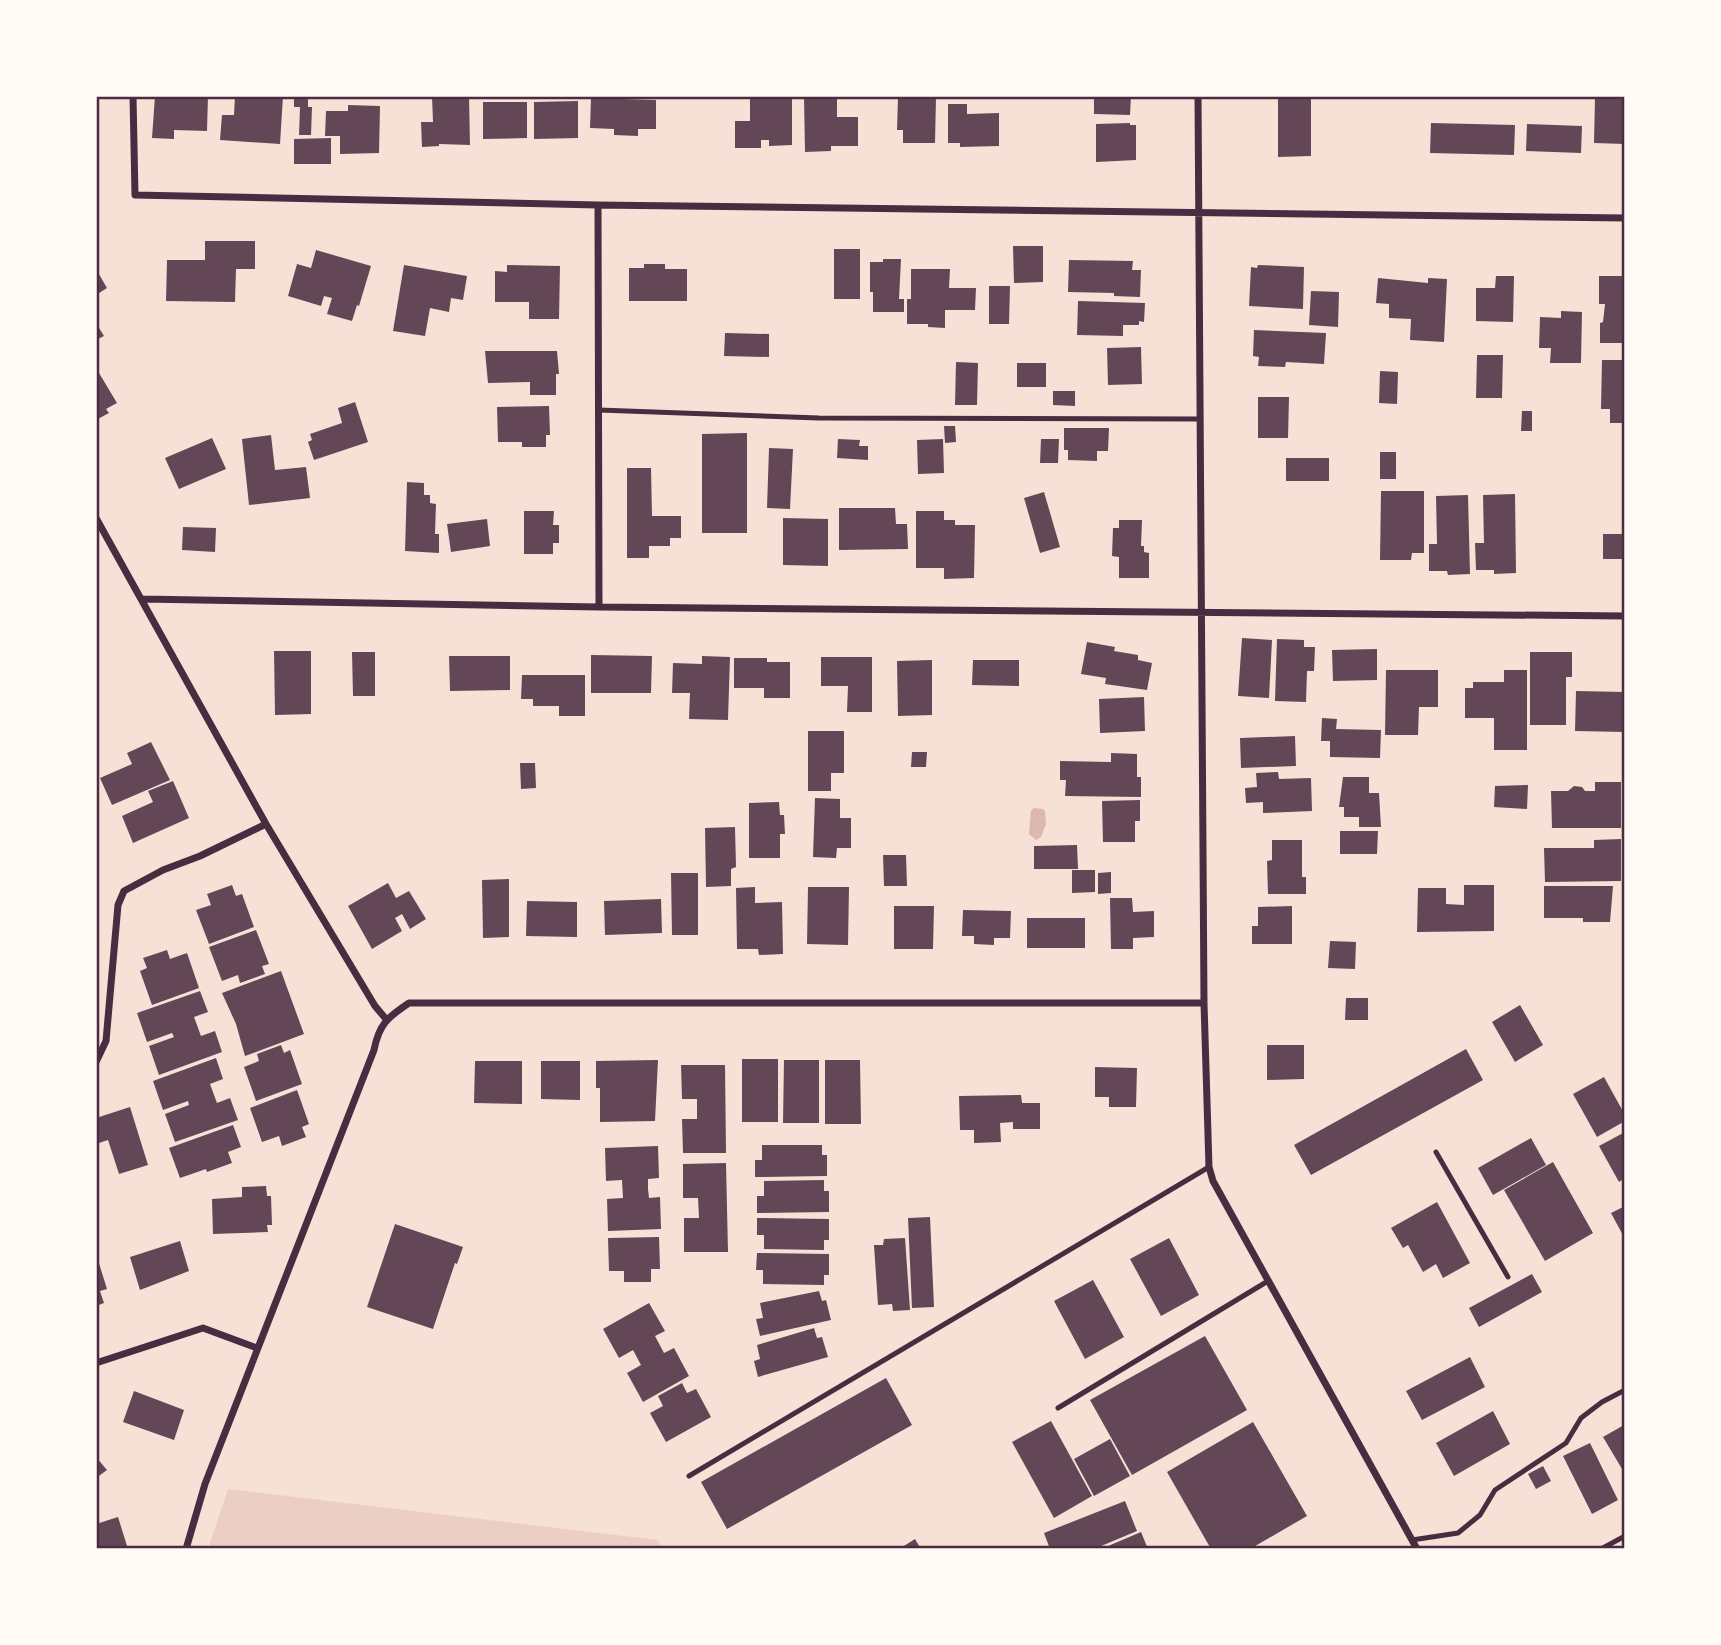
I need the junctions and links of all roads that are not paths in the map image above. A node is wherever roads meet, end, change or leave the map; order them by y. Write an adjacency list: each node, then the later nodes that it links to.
1 (134, 96): 3 (street)
2 (1198, 96): 4 (street)
3 (598, 205): 4 (street); 6 (street)
4 (1199, 212): 5 (street); 7 (street)
5 (1625, 218)
6 (598, 411): 7 (lane); 10 (street)
7 (1200, 419): 11 (street)
8 (96, 518): 9 (street)
9 (142, 599): 10 (street); 13 (street)
10 (599, 607): 11 (street)
11 (1202, 611): 12 (street); 14 (street)
12 (1625, 616)
13 (266, 824): 15 (street); 16 (street)
14 (1203, 1003): 15 (street); 18 (street)
15 (386, 1019): 21 (street)
16 (96, 1062)
17 (1436, 1152): 19 (lane)
18 (1209, 1167): 20 (street); 25 (lane)
19 (1508, 1277)
20 (1268, 1281): 24 (lane); 27 (street)
21 (257, 1348): 22 (street); 28 (street)
22 (96, 1363)
23 (1625, 1390): 27 (lane)
24 (1058, 1408)
25 (689, 1476)
26 (1625, 1535): 30 (lane)
27 (1412, 1540): 29 (street)
28 (186, 1549)
29 (1417, 1549)
30 (1601, 1549)

